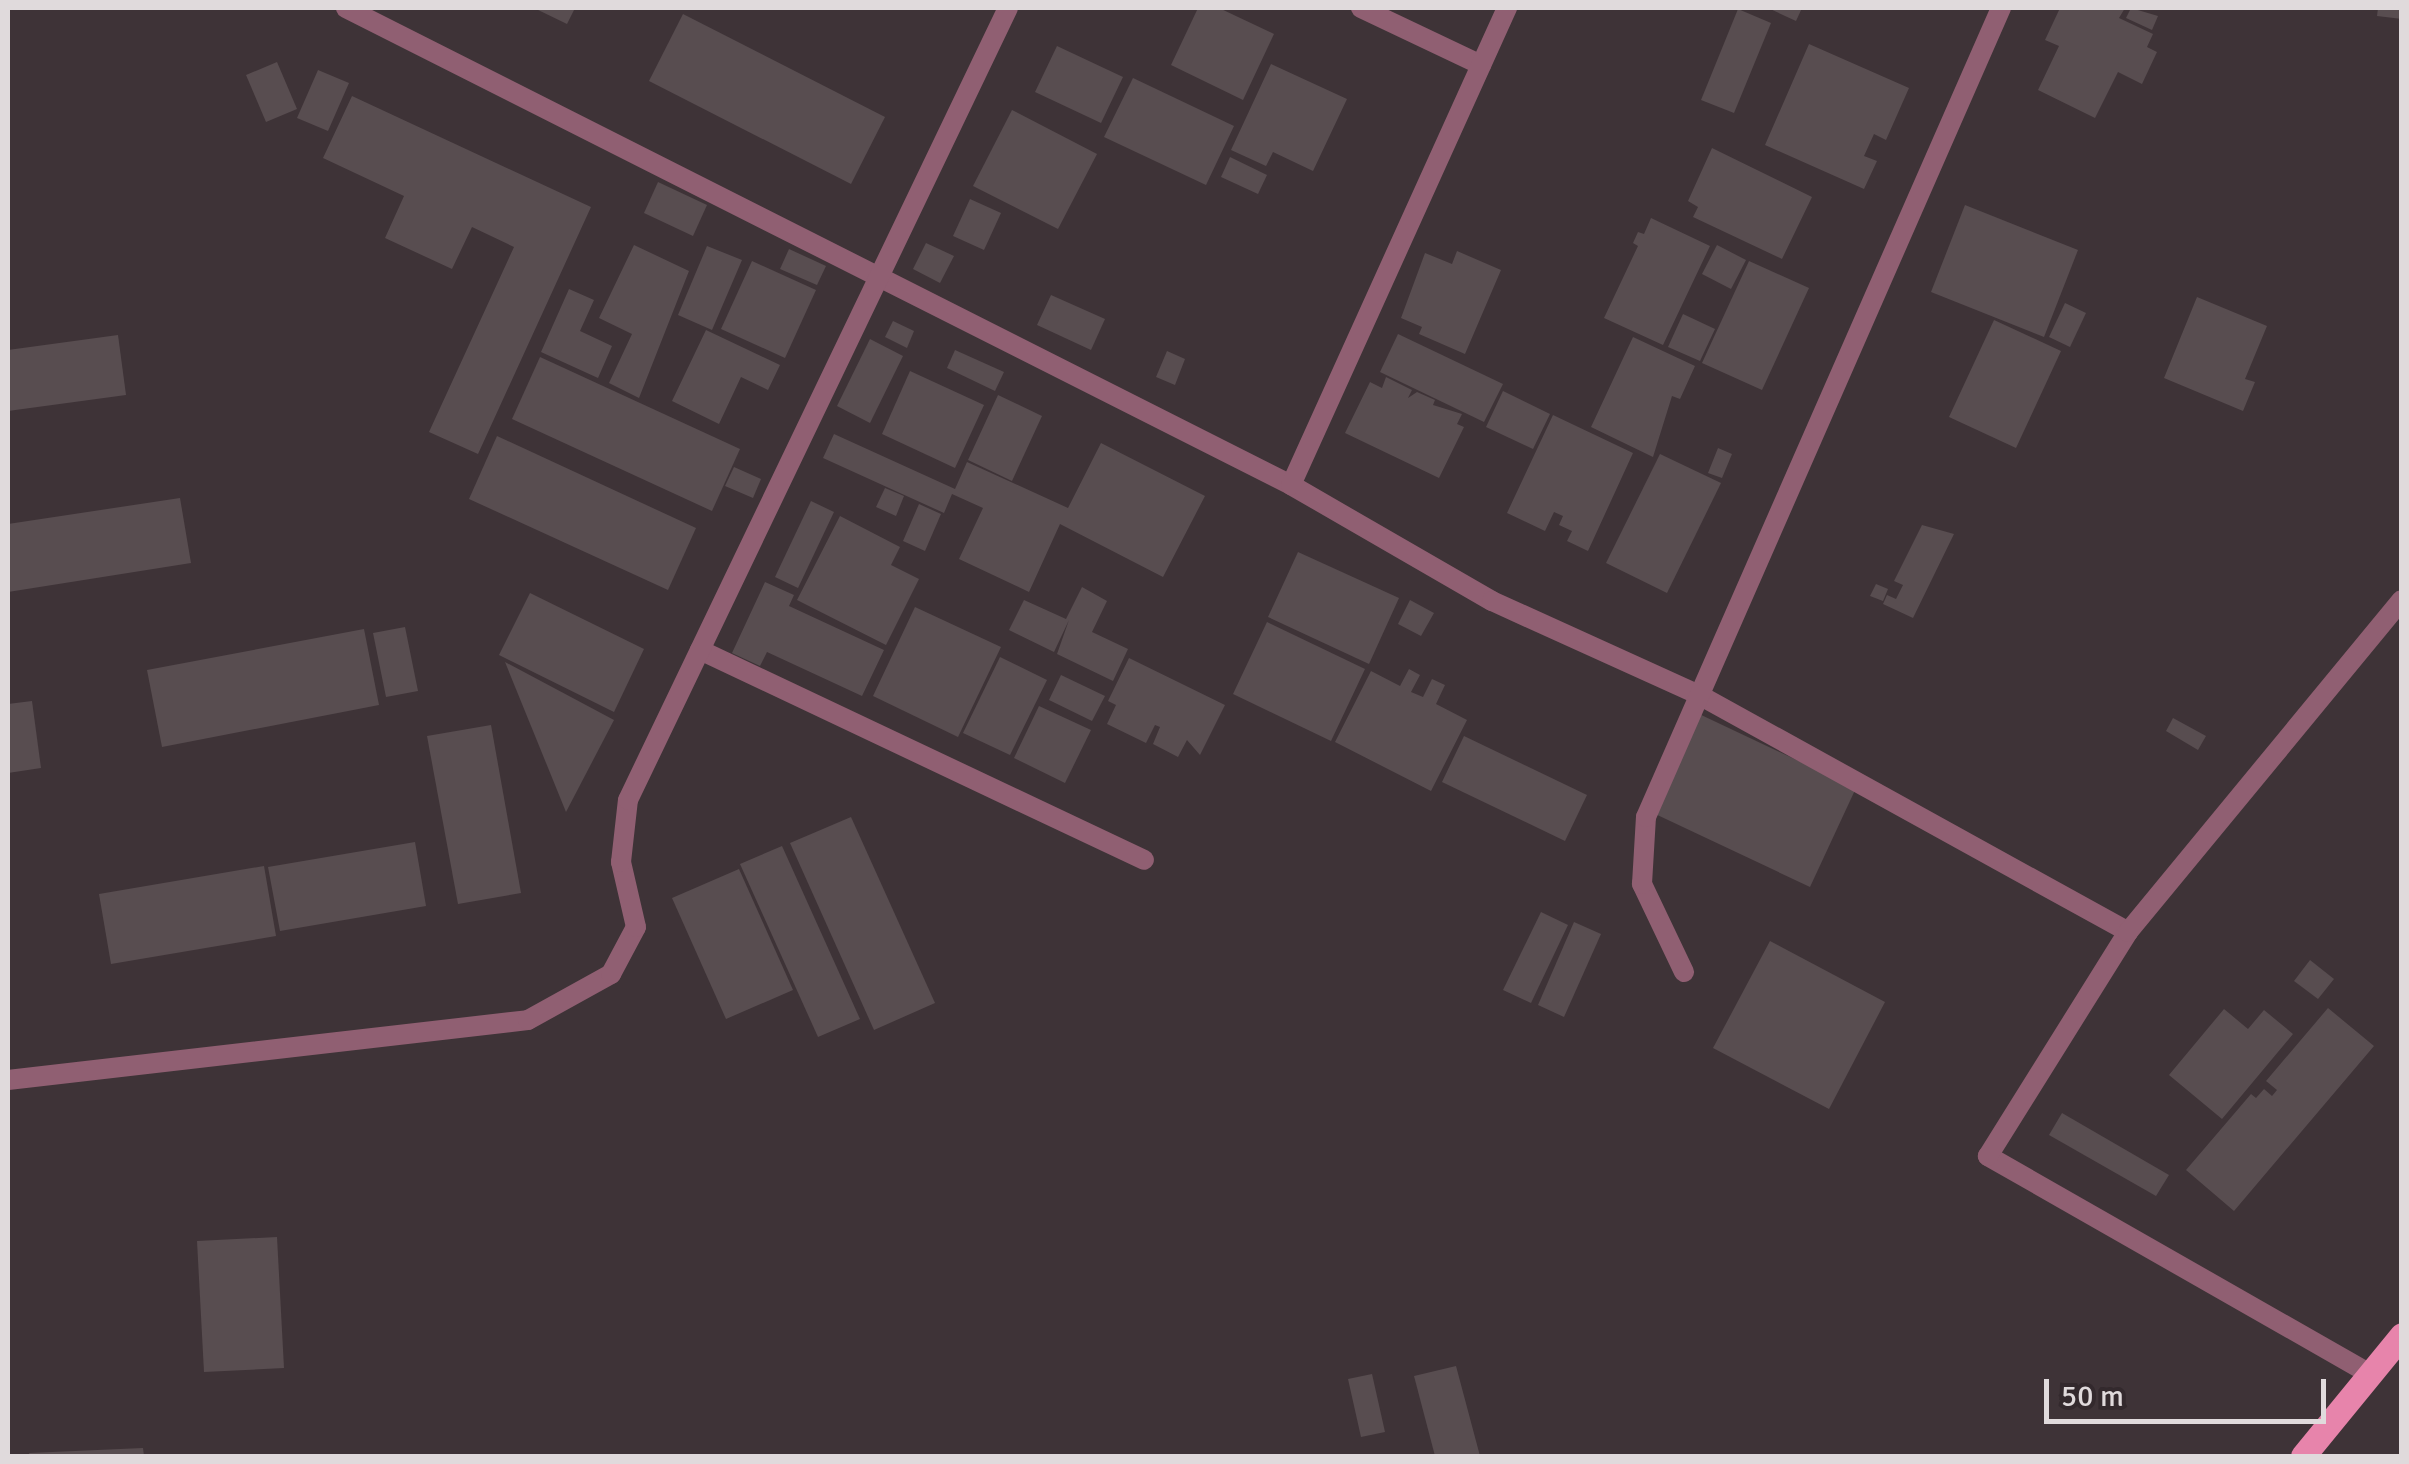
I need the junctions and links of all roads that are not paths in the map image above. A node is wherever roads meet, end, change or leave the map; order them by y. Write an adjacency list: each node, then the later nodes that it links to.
1 (346, 8): 7 (street)
2 (1008, 8): 7 (street)
3 (1361, 8): 6 (street)
4 (1507, 8): 6 (street)
5 (2001, 8): 11 (street)
6 (1481, 65): 8 (street)
7 (879, 277): 8 (street); 10 (street)
8 (1291, 485): 11 (street)
9 (2402, 600): 13 (street)
10 (700, 650): 12 (street); 15 (street)
11 (1701, 696): 13 (street); 14 (street)
12 (1144, 860)
13 (2128, 932): 17 (street)
14 (1684, 972)
15 (8, 1080)
16 (2402, 1336): 17 (main road)
17 (2370, 1374): 18 (main road)
18 (2303, 1456)

